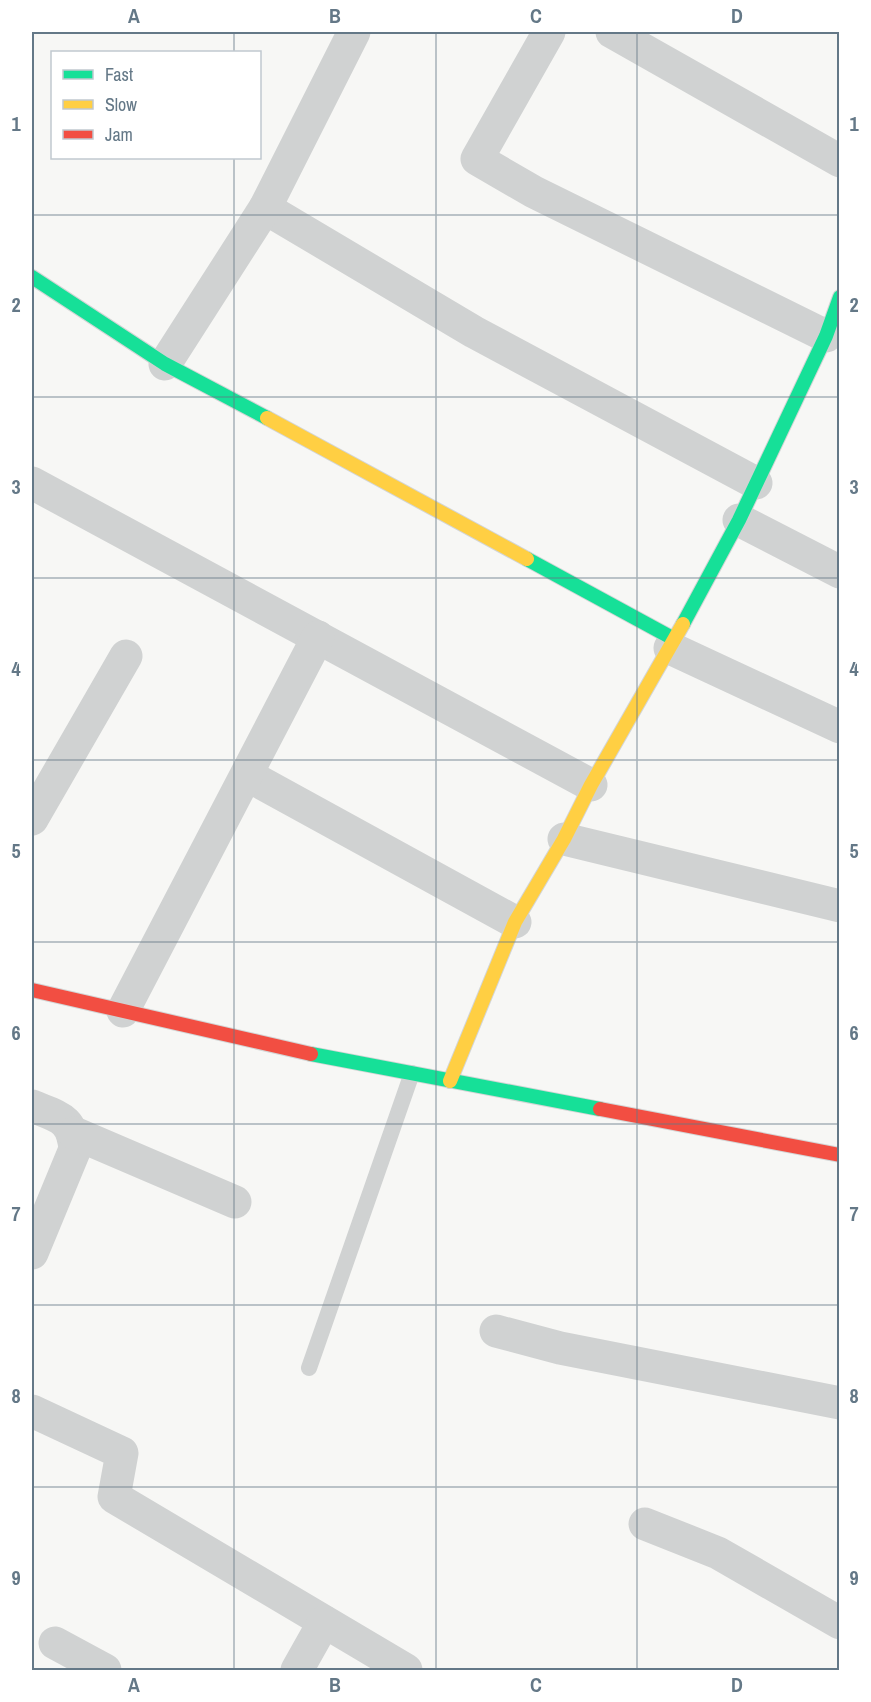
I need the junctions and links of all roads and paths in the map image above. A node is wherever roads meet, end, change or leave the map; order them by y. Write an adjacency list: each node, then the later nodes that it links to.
1 (354, 32): 5 (street)
2 (549, 32): 8 (street)
3 (612, 32): 4 (street)
4 (840, 161)
5 (265, 208): 9 (street); 11 (street)
6 (32, 277): 9 (street)
7 (840, 297): 8 (street)
8 (826, 336): 11 (street)
9 (165, 364): 15 (street)
10 (32, 483): 14 (street)
11 (756, 483): 12 (street)
12 (739, 520): 13 (street); 15 (street)
13 (840, 572)
14 (318, 638): 18 (street); 19 (street)
15 (672, 643): 17 (street); 19 (street)
16 (126, 656): 20 (street)
17 (840, 728)
18 (247, 775): 23 (street); 25 (street)
19 (591, 785): 21 (street)
20 (32, 819)
21 (564, 839): 22 (street); 23 (street)
22 (840, 906)
23 (515, 922): 27 (street)
24 (32, 991): 25 (street)
25 (123, 1011): 26 (street)
26 (412, 1073): 27 (street); 34 (lane)
27 (450, 1081): 30 (street)
28 (32, 1106): 29 (street)
29 (74, 1133): 31 (street); 32 (street)
30 (840, 1155)
31 (235, 1202)
32 (32, 1253)
33 (496, 1331): 35 (street)
34 (309, 1368)
35 (840, 1403)
36 (32, 1411): 38 (street)
37 (645, 1524): 39 (street)
38 (324, 1622): 42 (street); 43 (street)
39 (840, 1623)
40 (55, 1643): 41 (street)
41 (105, 1671)
42 (297, 1671)
43 (406, 1671)

